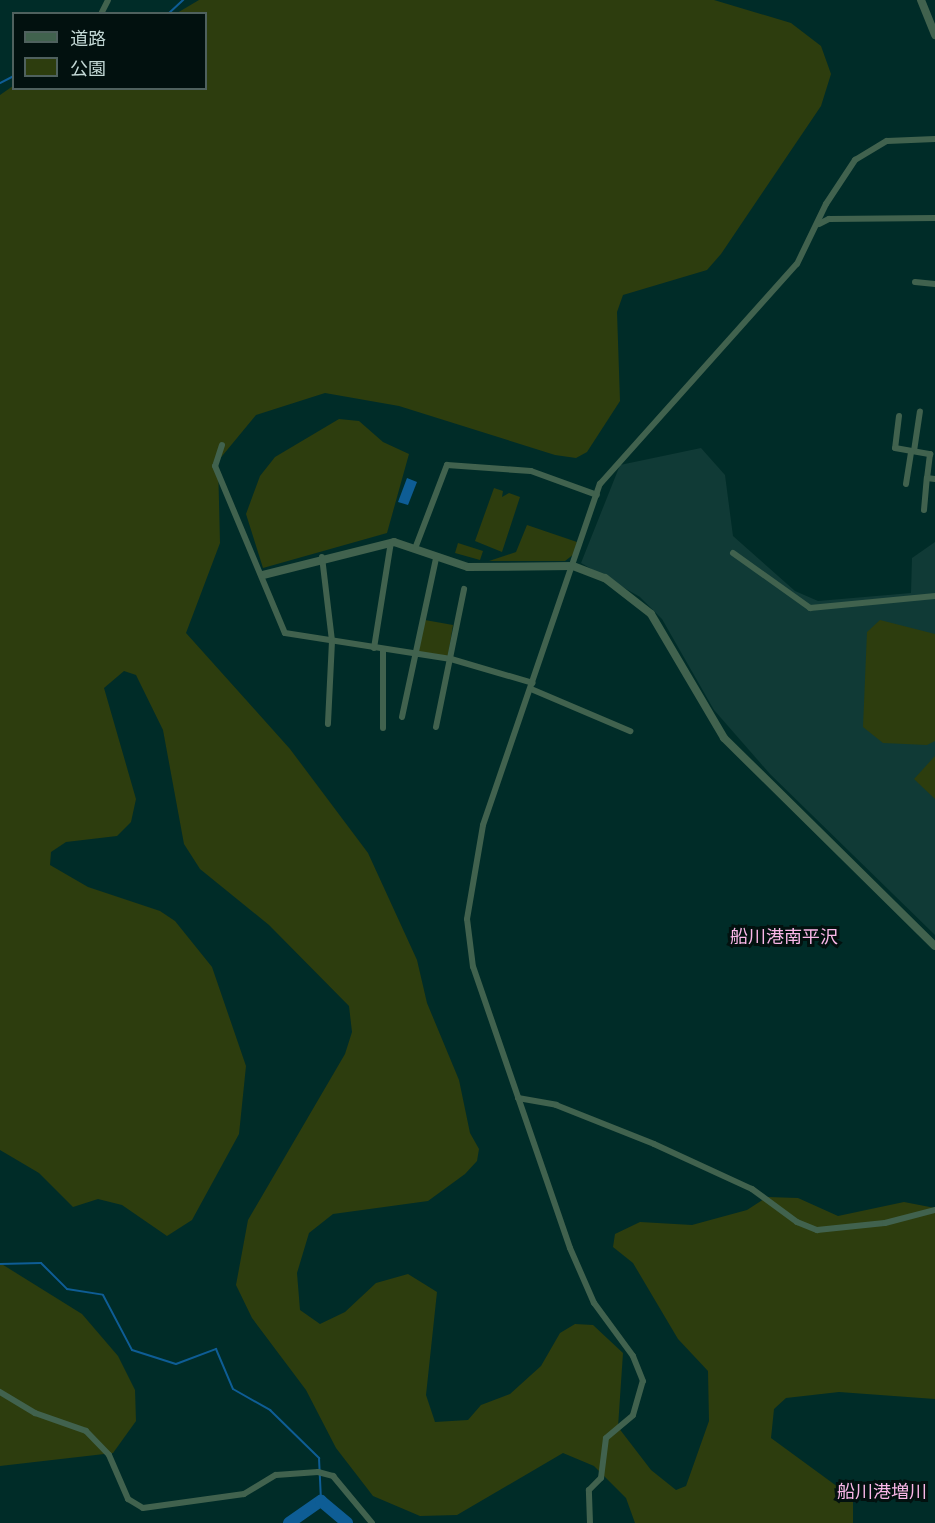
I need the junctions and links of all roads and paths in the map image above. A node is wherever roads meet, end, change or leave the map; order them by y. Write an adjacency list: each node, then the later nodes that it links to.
1 (108, 0): 3 (street)
2 (921, 0): 4 (street)
3 (102, 12)
4 (935, 35)
5 (935, 139): 7 (street)
6 (935, 218): 7 (street)
7 (819, 224): 17 (street)
8 (915, 282): 9 (street)
9 (935, 284)
10 (920, 411): 13 (street)
11 (898, 416): 13 (street)
12 (222, 445): 25 (street)
13 (912, 451): 14 (street); 16 (street)
14 (927, 478): 15 (street); 18 (street)
15 (935, 479)
16 (906, 484)
17 (597, 495): 20 (street); 24 (street)
18 (924, 510)
19 (391, 542): 20 (street); 22 (street); 29 (street)
20 (416, 546): 23 (street)
21 (733, 553): 27 (street)
22 (322, 557): 25 (street); 28 (street)
23 (436, 560): 24 (street); 31 (street)
24 (573, 566): 33 (street); 39 (street)
25 (263, 576): 28 (street)
26 (464, 589): 32 (street)
27 (935, 596)
28 (332, 641): 29 (street); 35 (street)
29 (374, 648): 30 (street)
30 (382, 650): 31 (street); 37 (street)
31 (415, 654): 32 (street); 34 (street)
32 (451, 659): 33 (street); 36 (street)
33 (532, 686): 38 (street); 40 (street)
34 (402, 717)
35 (328, 724)
36 (436, 727)
37 (383, 729)
38 (630, 731)
39 (935, 946)
40 (518, 1098): 41 (street); 44 (street)
41 (935, 1210)
42 (0, 1392): 43 (street)
43 (372, 1523)
44 (590, 1523)

